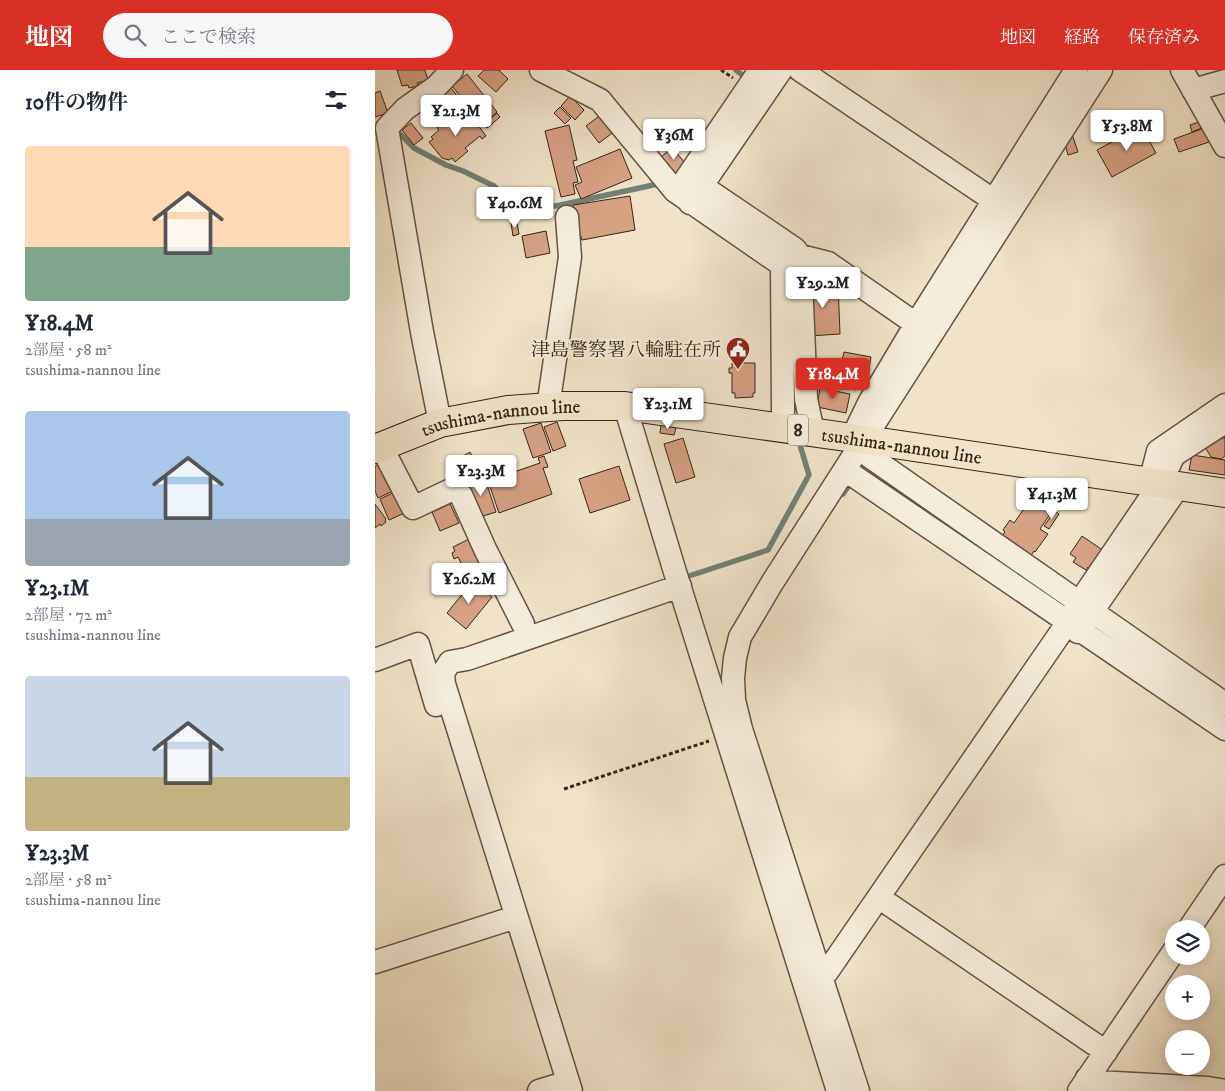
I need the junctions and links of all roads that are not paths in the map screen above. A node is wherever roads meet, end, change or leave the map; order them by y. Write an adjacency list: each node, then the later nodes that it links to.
1 (452, 70): 10 (street)
2 (541, 70): 12 (street)
3 (799, 70): 13 (street)
4 (1076, 70): 13 (street)
5 (1101, 70): 24 (street)
6 (1182, 70): 9 (street)
7 (766, 74): 12 (street)
8 (1225, 80): 9 (street)
9 (1193, 90): 11 (street)
10 (381, 130): 21 (street)
11 (1225, 146)
12 (689, 194): 15 (street); 22 (street)
13 (993, 200): 16 (street)
14 (567, 217): 19 (street)
15 (800, 256): 16 (street); 23 (street)
16 (916, 324): 24 (street)
17 (1225, 405): 27 (street)
18 (625, 406): 19 (main road, tsushima-nannou line / 8); 22 (main road, tsushima-nannou line / 8); 29 (street)
19 (548, 407): 21 (main road, tsushima-nannou line / 8)
20 (1225, 422): 27 (street)
21 (439, 423): 25 (main road, tsushima-nannou line / 8)
22 (781, 428): 23 (main road, tsushima-nannou line / 8)
23 (813, 432): 24 (main road, tsushima-nannou line / 8)
24 (859, 439): 26 (street); 27 (main road, tsushima-nannou line / 8); 30 (street)
25 (378, 447): 31 (street)
26 (845, 470): 30 (street); 42 (street)
27 (1163, 484): 28 (main road, tsushima-nannou line / 8); 30 (street)
28 (1225, 494)
29 (678, 579): 31 (street); 38 (street); 46 (street)
30 (1080, 617): 34 (street); 35 (street); 37 (street); 42 (street)
31 (523, 624): 32 (street)
32 (422, 658): 33 (street); 38 (street)
33 (375, 660)
34 (1225, 704)
35 (1225, 729)
36 (1225, 876): 39 (street)
37 (891, 905): 42 (street); 43 (street)
38 (510, 919): 40 (street); 45 (street)
39 (1195, 920)
40 (375, 962)
41 (1165, 964): 43 (street)
42 (824, 983): 47 (street)
43 (1106, 1052): 44 (street)
44 (1083, 1085): 48 (street)
45 (555, 1090)
46 (838, 1091)
47 (859, 1091)
48 (1225, 1091)

